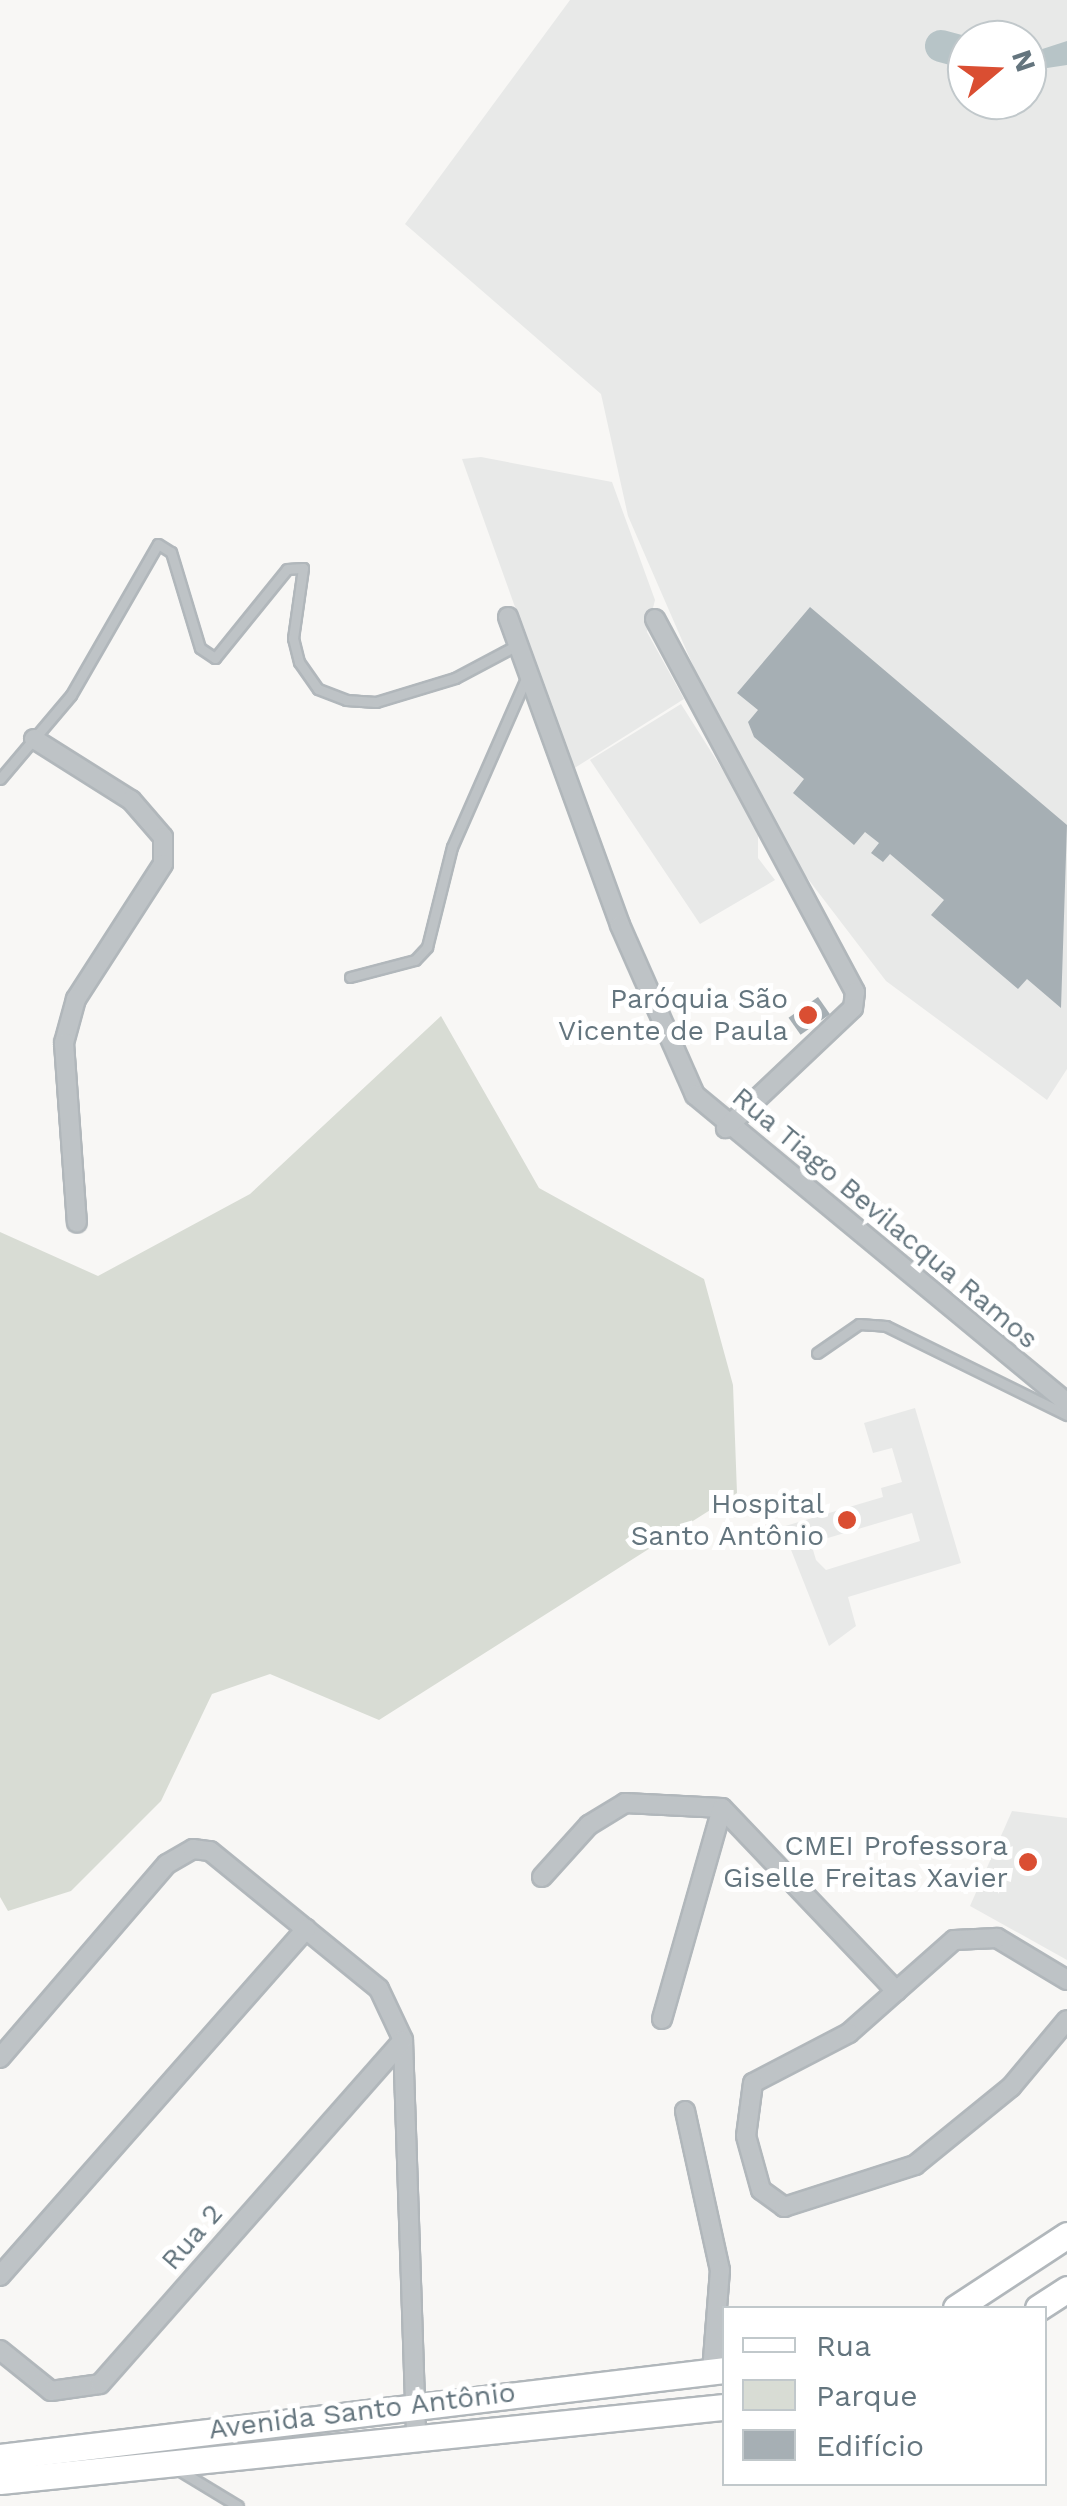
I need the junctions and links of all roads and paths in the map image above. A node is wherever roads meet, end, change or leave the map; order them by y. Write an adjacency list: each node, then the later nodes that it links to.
1 (508, 618): 3 (street, Rua Tiago Bevilacqua Ramos)
2 (655, 619): 8 (street)
3 (519, 644): 4 (street, Rua Tiago Bevilacqua Ramos); 5 (lane)
4 (529, 672): 7 (lane); 8 (street, Rua Tiago Bevilacqua Ramos)
5 (34, 739): 6 (lane); 9 (street)
6 (0, 779)
7 (350, 977)
8 (726, 1128): 11 (street, Rua Tiago Bevilacqua Ramos)
9 (77, 1223)
10 (817, 1353): 12 (lane)
11 (1067, 1403)
12 (1067, 1415)
13 (722, 1808): 14 (street); 17 (street); 18 (street)
14 (542, 1877)
15 (306, 1929): 20 (street); 21 (street); 24 (street)
16 (1067, 1980): 17 (street)
17 (896, 1991): 19 (street)
18 (662, 2019)
19 (1067, 2020)
20 (404, 2040): 28 (street, Rua 2); 30 (street)
21 (0, 2058)
22 (685, 2111): 29 (street)
23 (1067, 2235): 26 (main road)
24 (0, 2276)
25 (1067, 2289): 27 (main road)
26 (959, 2306)
27 (1041, 2306)
28 (0, 2350)
29 (718, 2371): 30 (main road, Avenida Santo Antônio)
30 (412, 2406): 32 (street); 33 (main road, Avenida Santo Antônio)
31 (722, 2407): 32 (main road, Avenida Santo Antônio)
32 (416, 2442): 34 (main road, Avenida Santo Antônio)
33 (0, 2457)
34 (171, 2464): 35 (main road, Avenida Santo Antônio); 36 (lane)
35 (0, 2481)
36 (238, 2506)

